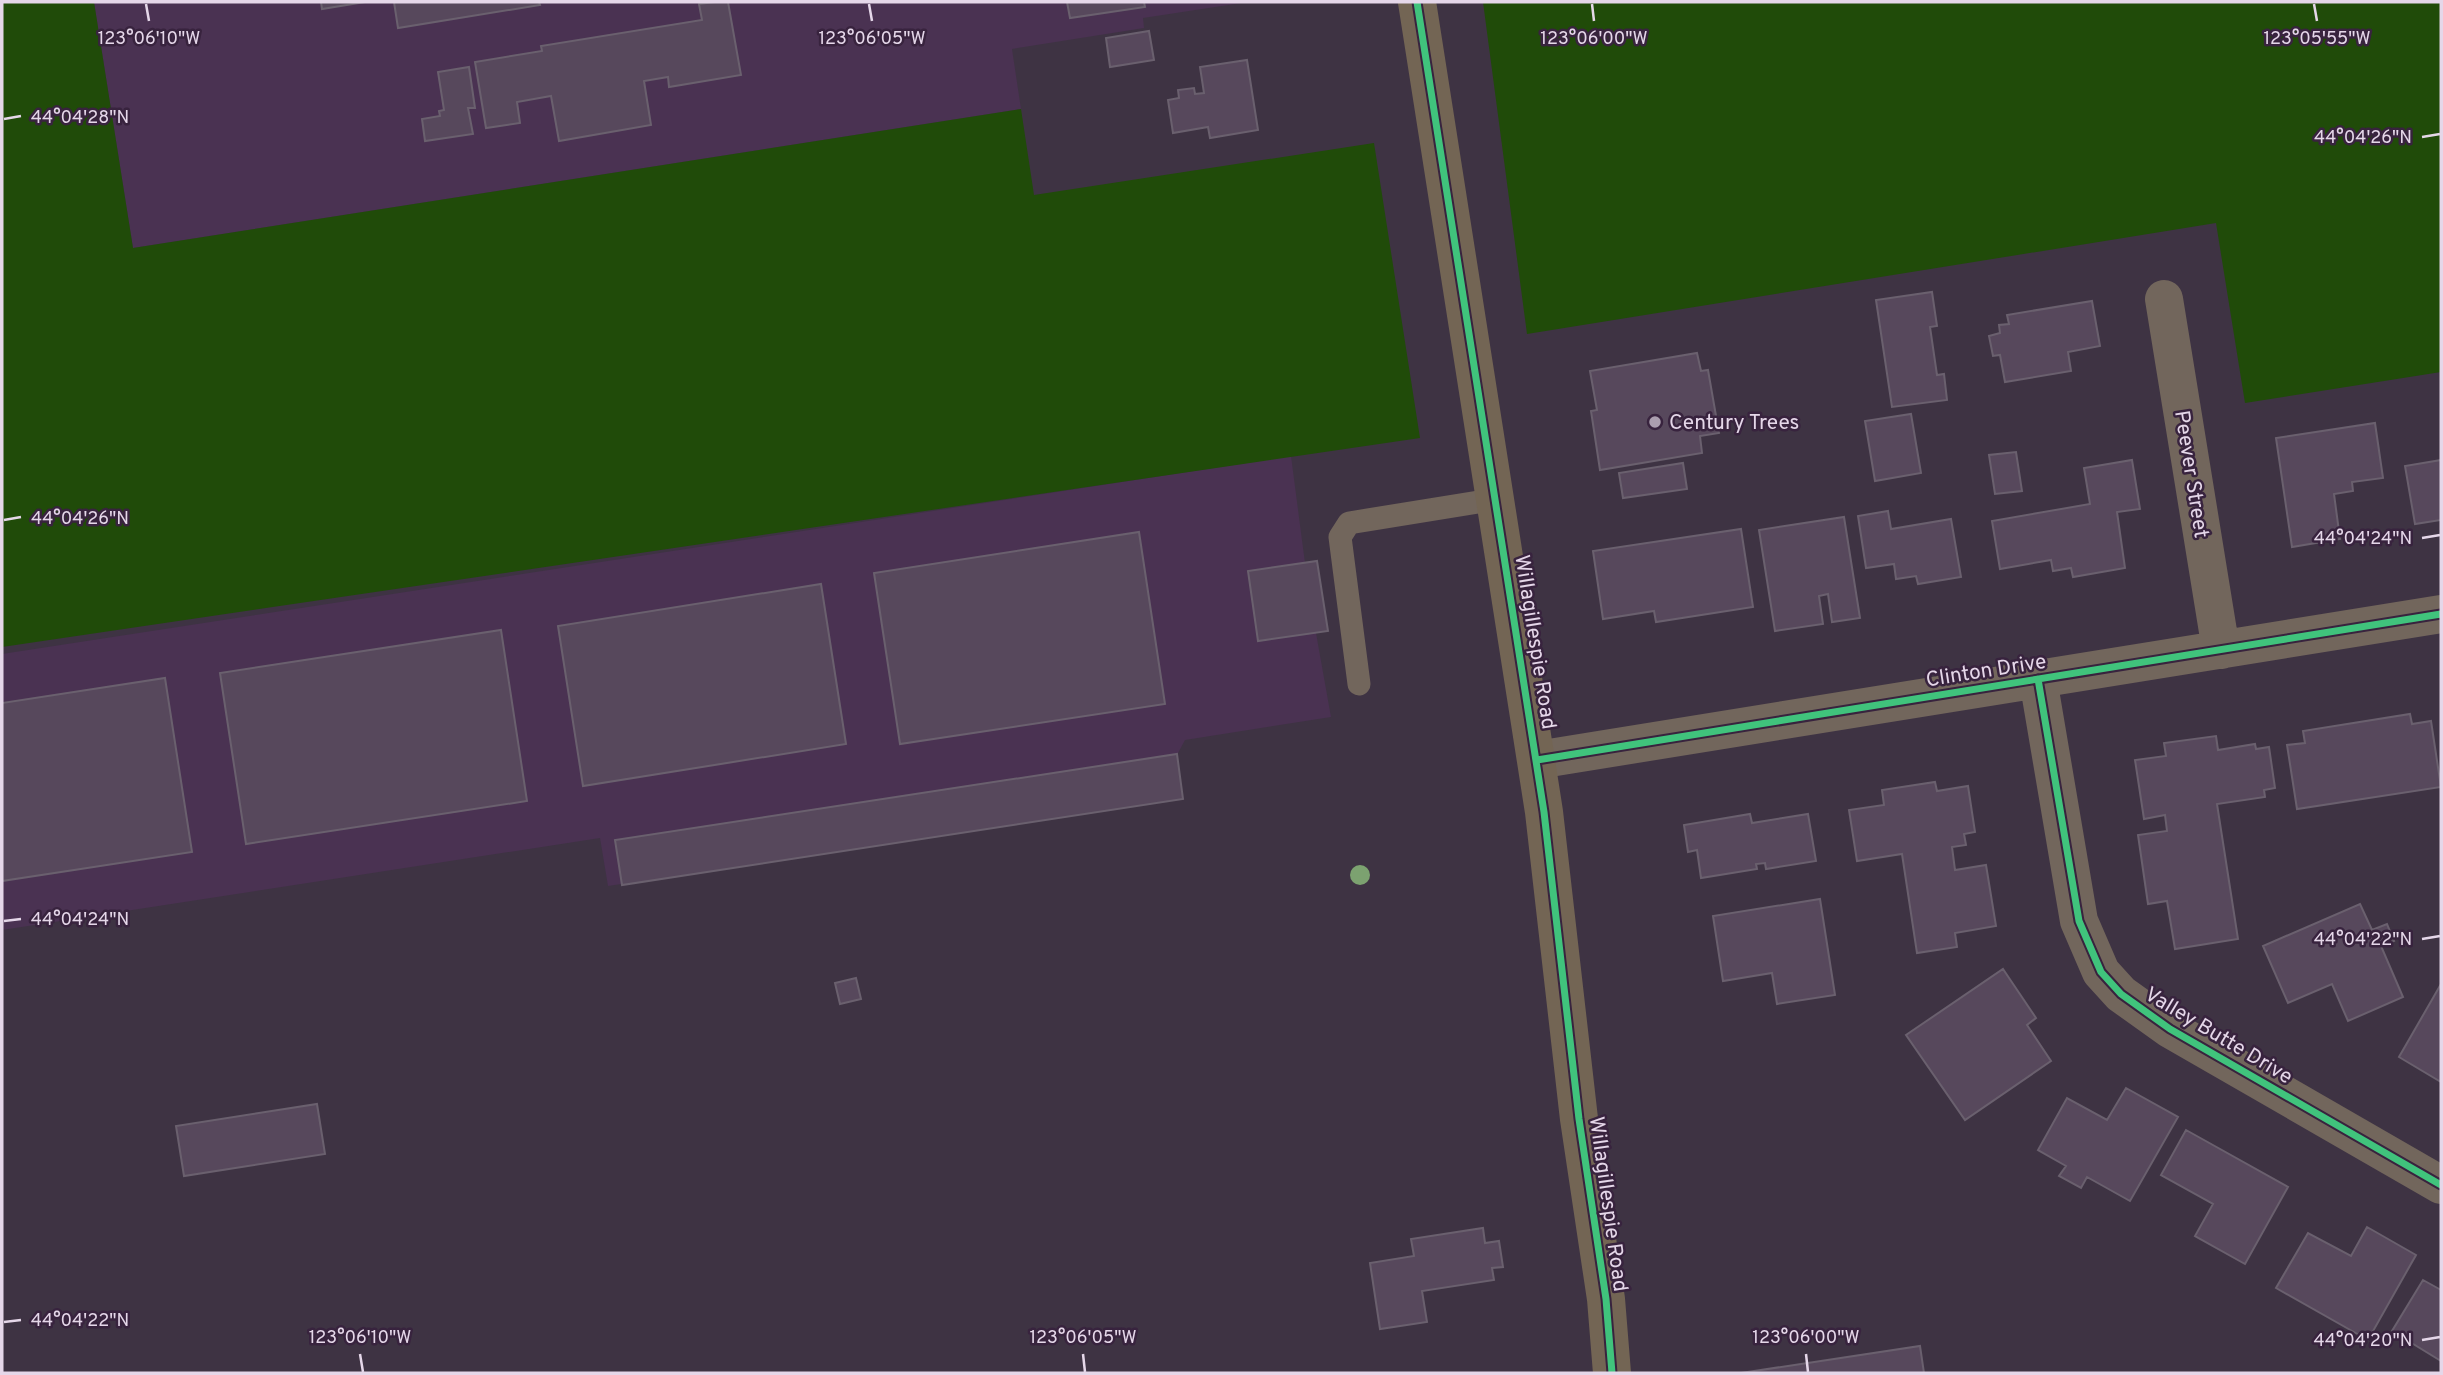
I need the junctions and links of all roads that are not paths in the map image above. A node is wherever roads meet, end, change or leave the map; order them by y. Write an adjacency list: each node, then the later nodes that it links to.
1 (1417, 2): 3 (main road, Willagillespie Road)
2 (2164, 299): 5 (street, Peever Street)
3 (1497, 499): 7 (lane); 8 (main road, Willagillespie Road)
4 (2441, 614): 5 (street, Clinton Drive)
5 (2221, 650): 6 (street, Clinton Drive)
6 (2038, 679): 8 (street, Clinton Drive); 9 (street, Valley Butte Drive)
7 (1359, 684)
8 (1537, 760): 10 (main road, Willagillespie Road)
9 (2441, 1185)
10 (1612, 1373)

